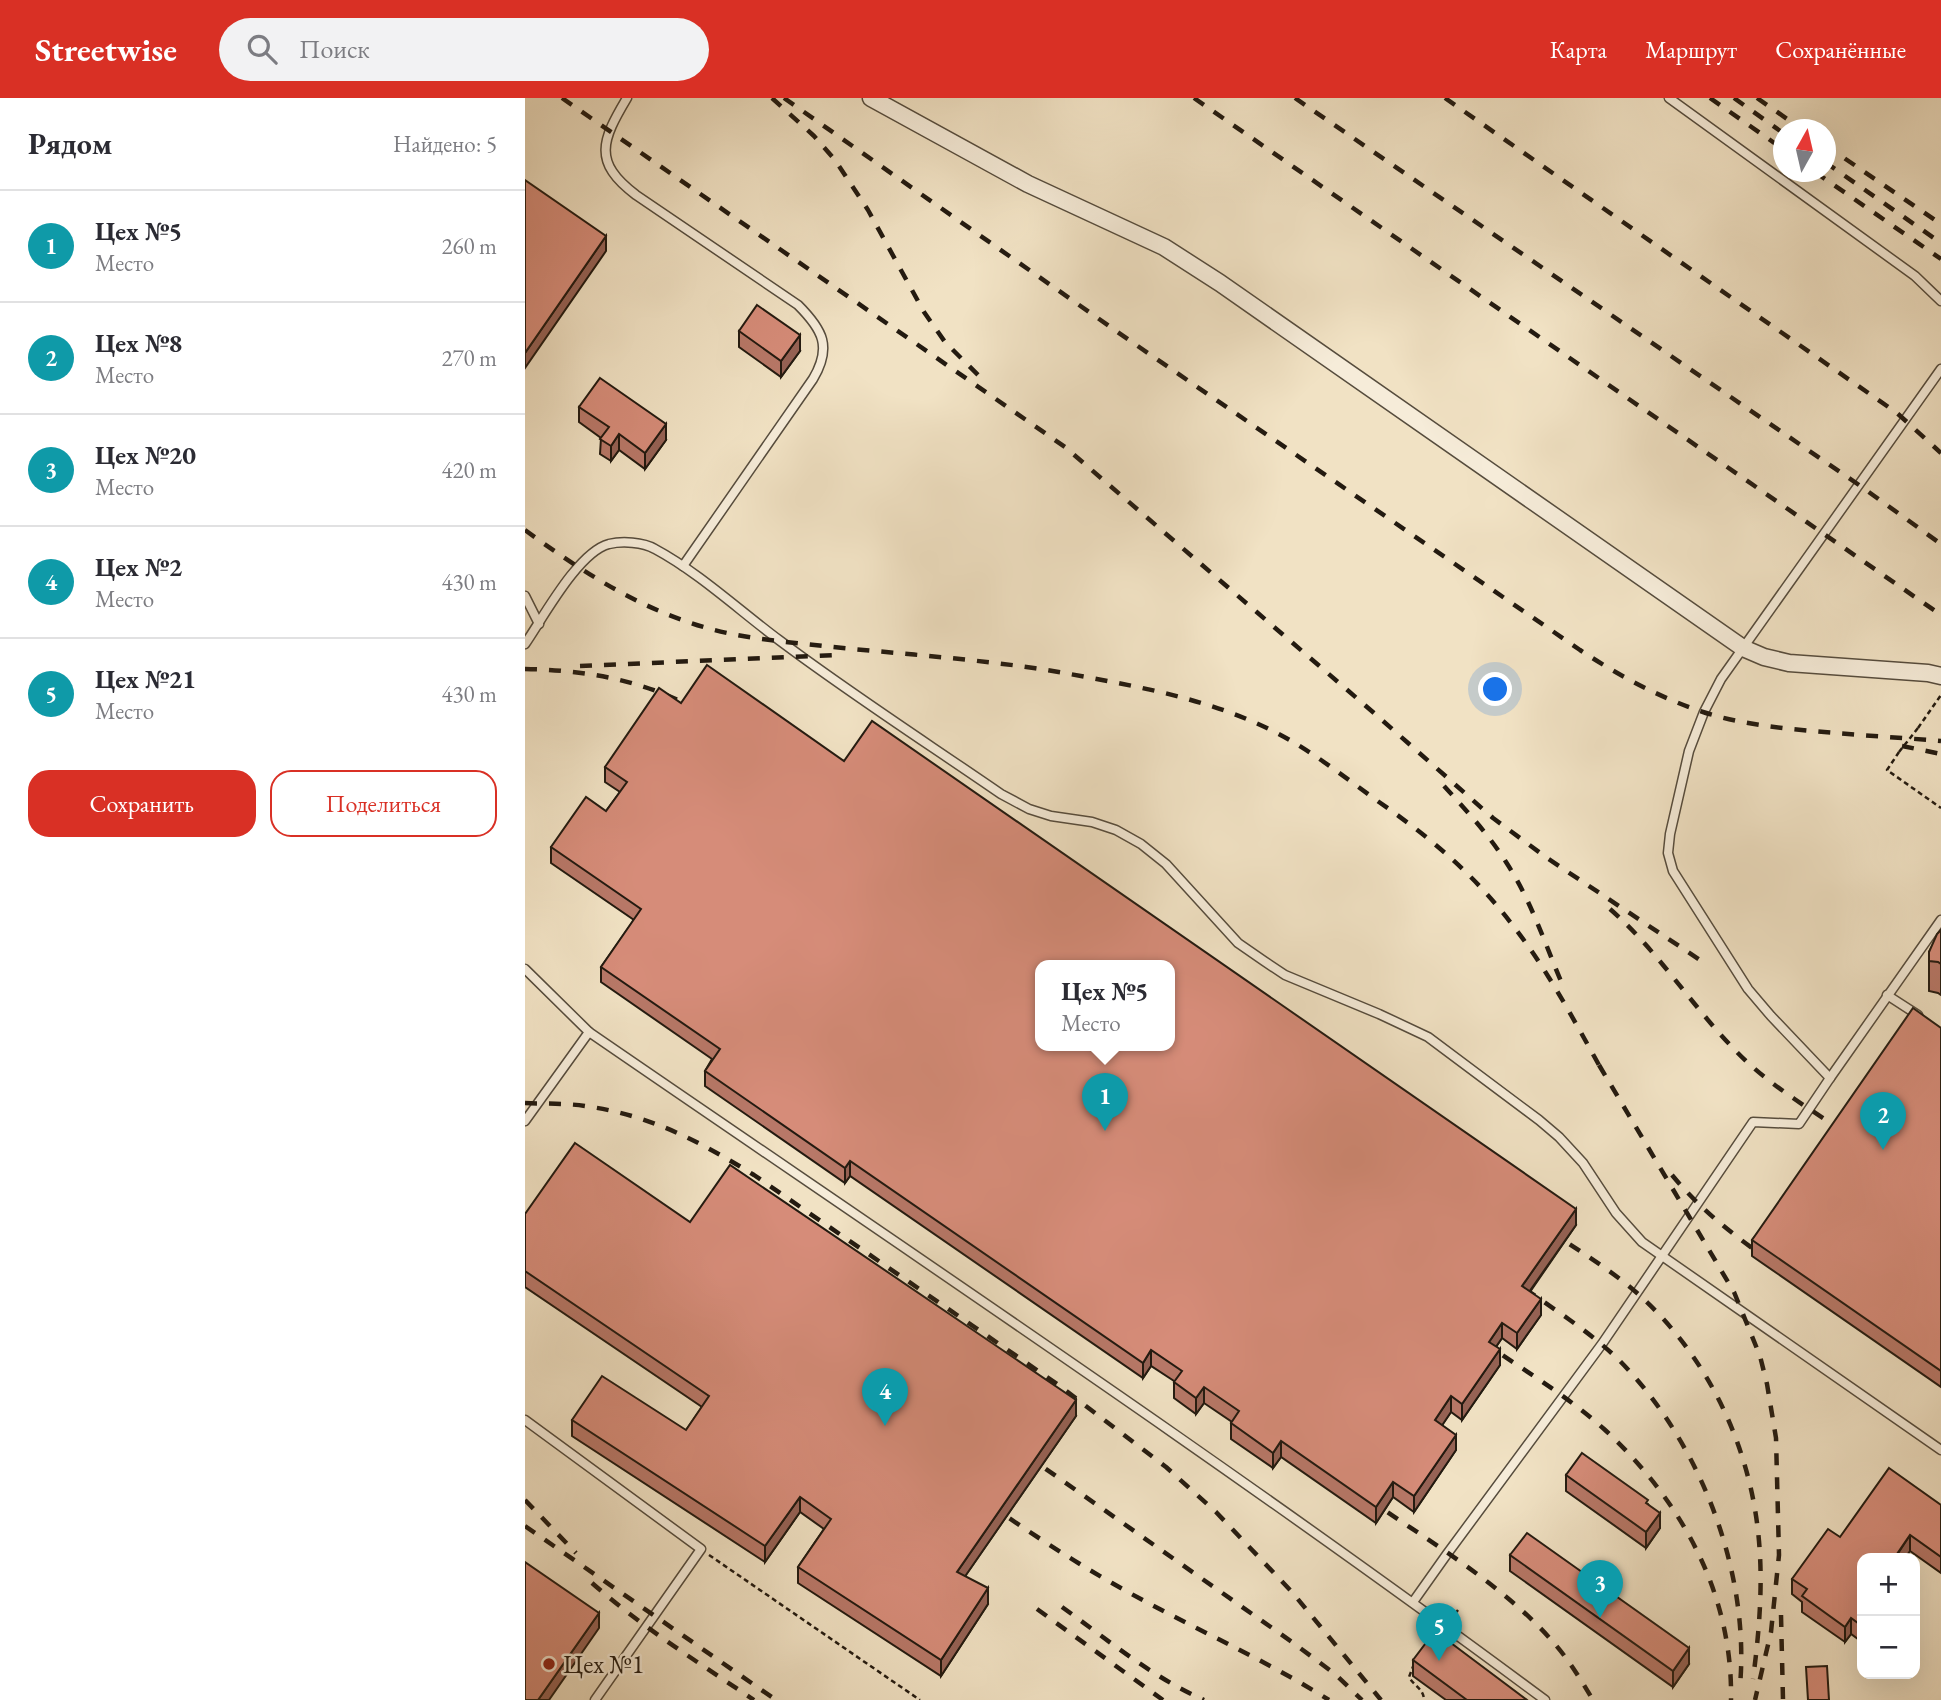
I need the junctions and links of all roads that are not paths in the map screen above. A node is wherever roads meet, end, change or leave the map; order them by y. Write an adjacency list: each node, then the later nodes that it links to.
1 (627, 98): 6 (lane)
2 (871, 98): 10 (street)
3 (1669, 98): 4 (lane)
4 (1941, 301)
5 (1941, 369): 10 (lane)
6 (683, 566): 8 (lane); 19 (lane)
7 (525, 596): 8 (lane)
8 (539, 624): 9 (lane)
9 (525, 644)
10 (1743, 648): 11 (street); 17 (lane)
11 (1941, 676)
12 (1941, 919): 14 (lane)
13 (525, 969): 16 (lane)
14 (1887, 995): 15 (lane); 17 (lane)
15 (1930, 1023)
16 (589, 1032): 18 (lane); 22 (lane)
17 (1830, 1079): 19 (lane)
18 (525, 1121)
19 (1661, 1255): 21 (lane); 22 (lane)
20 (525, 1420): 23 (lane)
21 (1941, 1450)
22 (1413, 1602): 24 (lane)
23 (594, 1700)
24 (1545, 1700)

